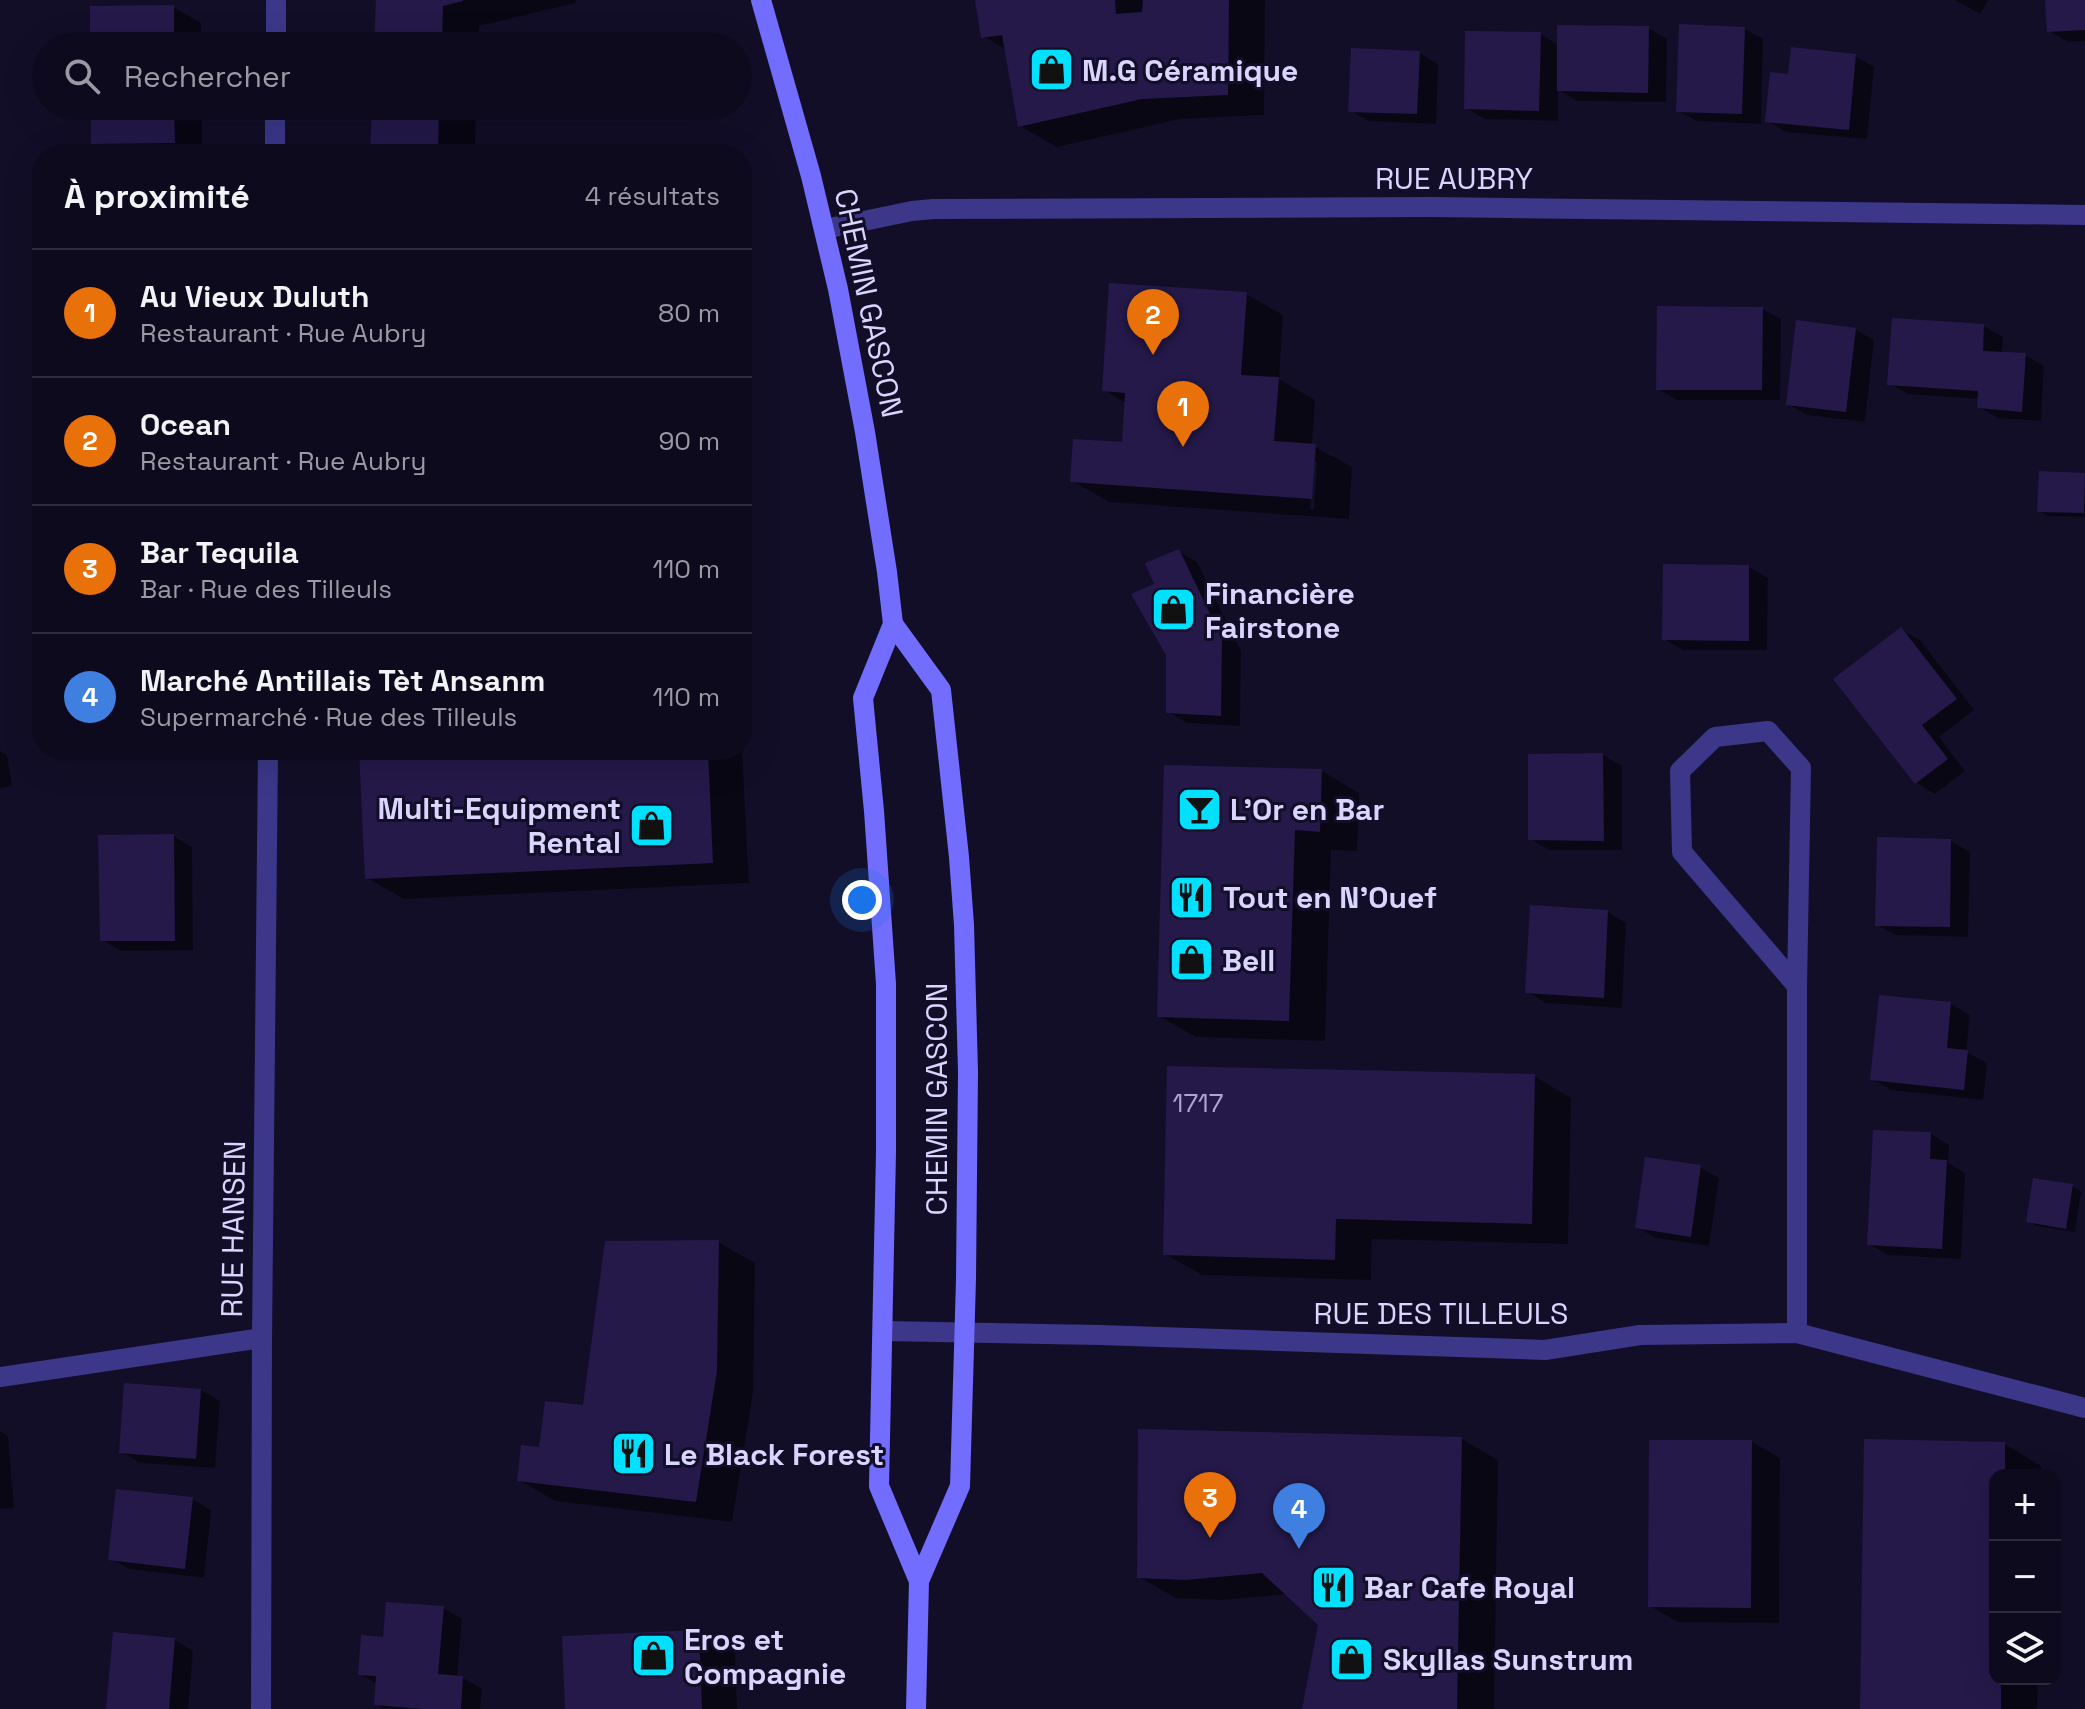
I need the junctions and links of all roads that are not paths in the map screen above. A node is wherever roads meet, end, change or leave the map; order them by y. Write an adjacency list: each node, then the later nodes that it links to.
1 (276, 0): 3 (street)
2 (761, 0): 7 (main road, CHEMIN GASCON)
3 (276, 32)
4 (275, 120): 5 (street)
5 (275, 144)
6 (2085, 215): 7 (street, RUE AUBRY)
7 (825, 229): 8 (main road, CHEMIN GASCON)
8 (893, 624): 11 (main road, CHEMIN GASCON); 12 (main road, CHEMIN GASCON)
9 (268, 760): 14 (street, RUE HANSEN)
10 (1797, 986): 10 (street); 13 (street)
11 (883, 1331): 12 (street, RUE DES TILLEULS); 17 (main road, CHEMIN GASCON)
12 (965, 1333): 13 (street, RUE DES TILLEULS); 17 (main road, CHEMIN GASCON)
13 (1797, 1333): 16 (street, RUE DES TILLEULS)
14 (262, 1338): 15 (street); 18 (street, RUE HANSEN)
15 (0, 1377)
16 (2085, 1408)
17 (919, 1581): 19 (main road, CHEMIN GASCON)
18 (261, 1709)
19 (916, 1709)

